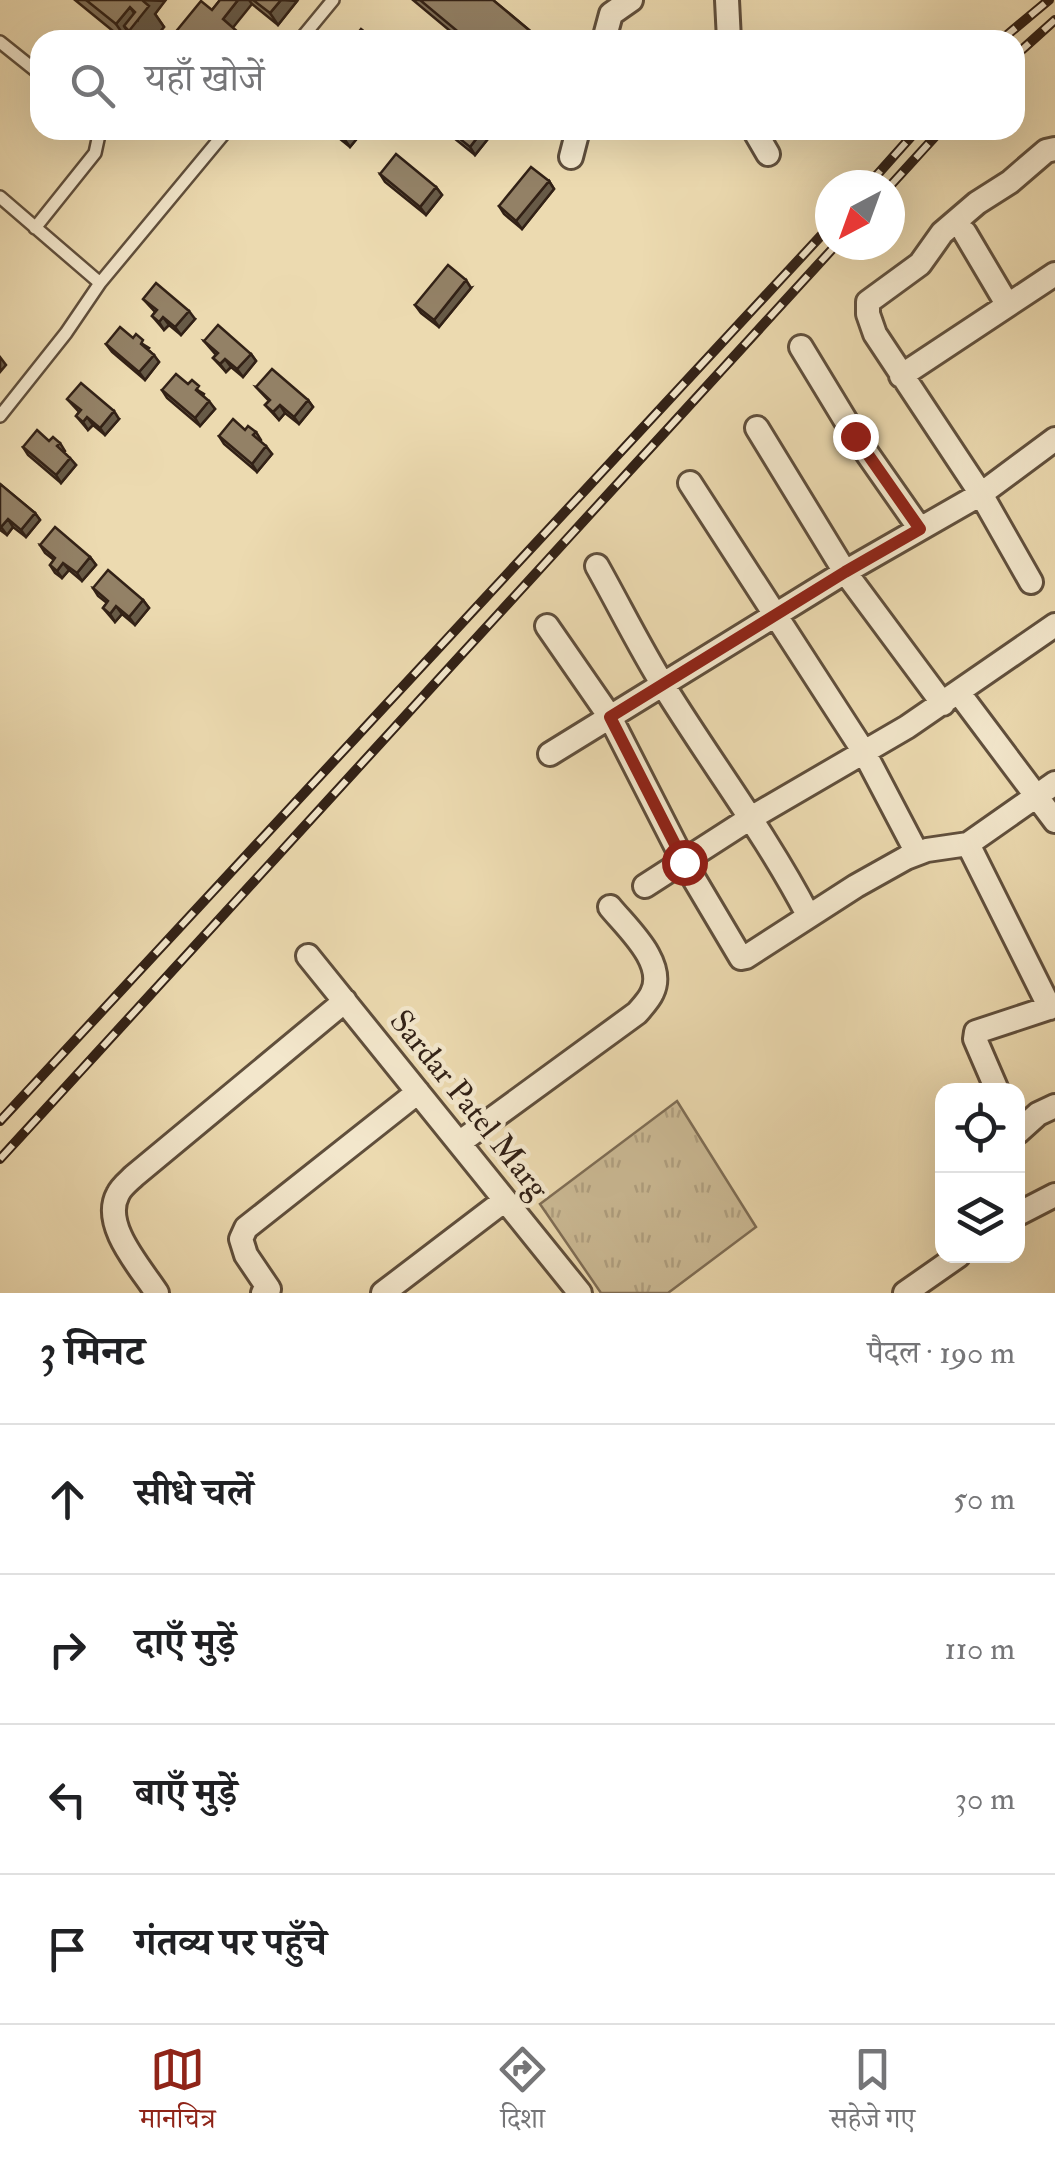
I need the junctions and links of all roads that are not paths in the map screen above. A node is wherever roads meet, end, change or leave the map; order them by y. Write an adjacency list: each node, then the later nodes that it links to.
1 (333, 0): 4 (lane)
2 (630, 0): 5 (street)
3 (727, 0): 6 (street)
4 (308, 30)
5 (607, 30)
6 (728, 30)
7 (0, 42): 8 (lane)
8 (30, 66)
9 (98, 140): 17 (lane)
10 (219, 140): 20 (lane)
11 (576, 140): 15 (street)
12 (760, 140): 14 (street)
13 (1055, 150): 23 (street)
14 (768, 154)
15 (571, 158)
16 (0, 197): 17 (lane)
17 (35, 228): 20 (lane)
18 (964, 233): 21 (street)
19 (1055, 274): 21 (street)
20 (100, 283): 24 (lane)
21 (1007, 304): 23 (street)
22 (801, 348): 29 (street)
23 (901, 376): 28 (street)
24 (0, 416)
25 (758, 428): 31 (street)
26 (1055, 439): 28 (street)
27 (690, 483): 33 (street)
28 (981, 494): 29 (street); 32 (street)
29 (920, 529): 31 (street)
30 (598, 566): 36 (street)
31 (845, 572): 33 (street); 37 (street)
32 (1032, 582)
33 (775, 617): 36 (street); 39 (street)
34 (548, 626): 38 (street)
35 (1055, 626): 37 (street)
36 (662, 684): 38 (street); 42 (street)
37 (951, 698): 39 (street); 41 (street)
38 (610, 717): 40 (street); 46 (street)
39 (864, 752): 42 (street); 45 (street)
40 (550, 754)
41 (1046, 789): 43 (street); 44 (street)
42 (748, 818): 46 (street); 49 (street)
43 (1055, 822)
44 (968, 844): 45 (street); 52 (street)
45 (917, 853): 49 (street)
46 (684, 862): 47 (street); 49 (street)
47 (645, 886)
48 (610, 906): 57 (street)
49 (808, 915)
50 (308, 956): 51 (street, Sardar Patel Marg)
51 (345, 1001): 54 (street, Sardar Patel Marg); 64 (street)
52 (1052, 1007): 53 (street)
53 (994, 1083)
54 (418, 1092): 57 (street, Sardar Patel Marg); 63 (street)
55 (1055, 1106): 56 (street)
56 (1025, 1126)
57 (459, 1143): 59 (street, Sardar Patel Marg)
58 (1055, 1195): 60 (street)
59 (505, 1200): 62 (street, Sardar Patel Marg); 65 (street)
60 (1025, 1210)
61 (948, 1263): 66 (street)
62 (573, 1291)
63 (268, 1292)
64 (157, 1293)
65 (383, 1293)
66 (905, 1293)

